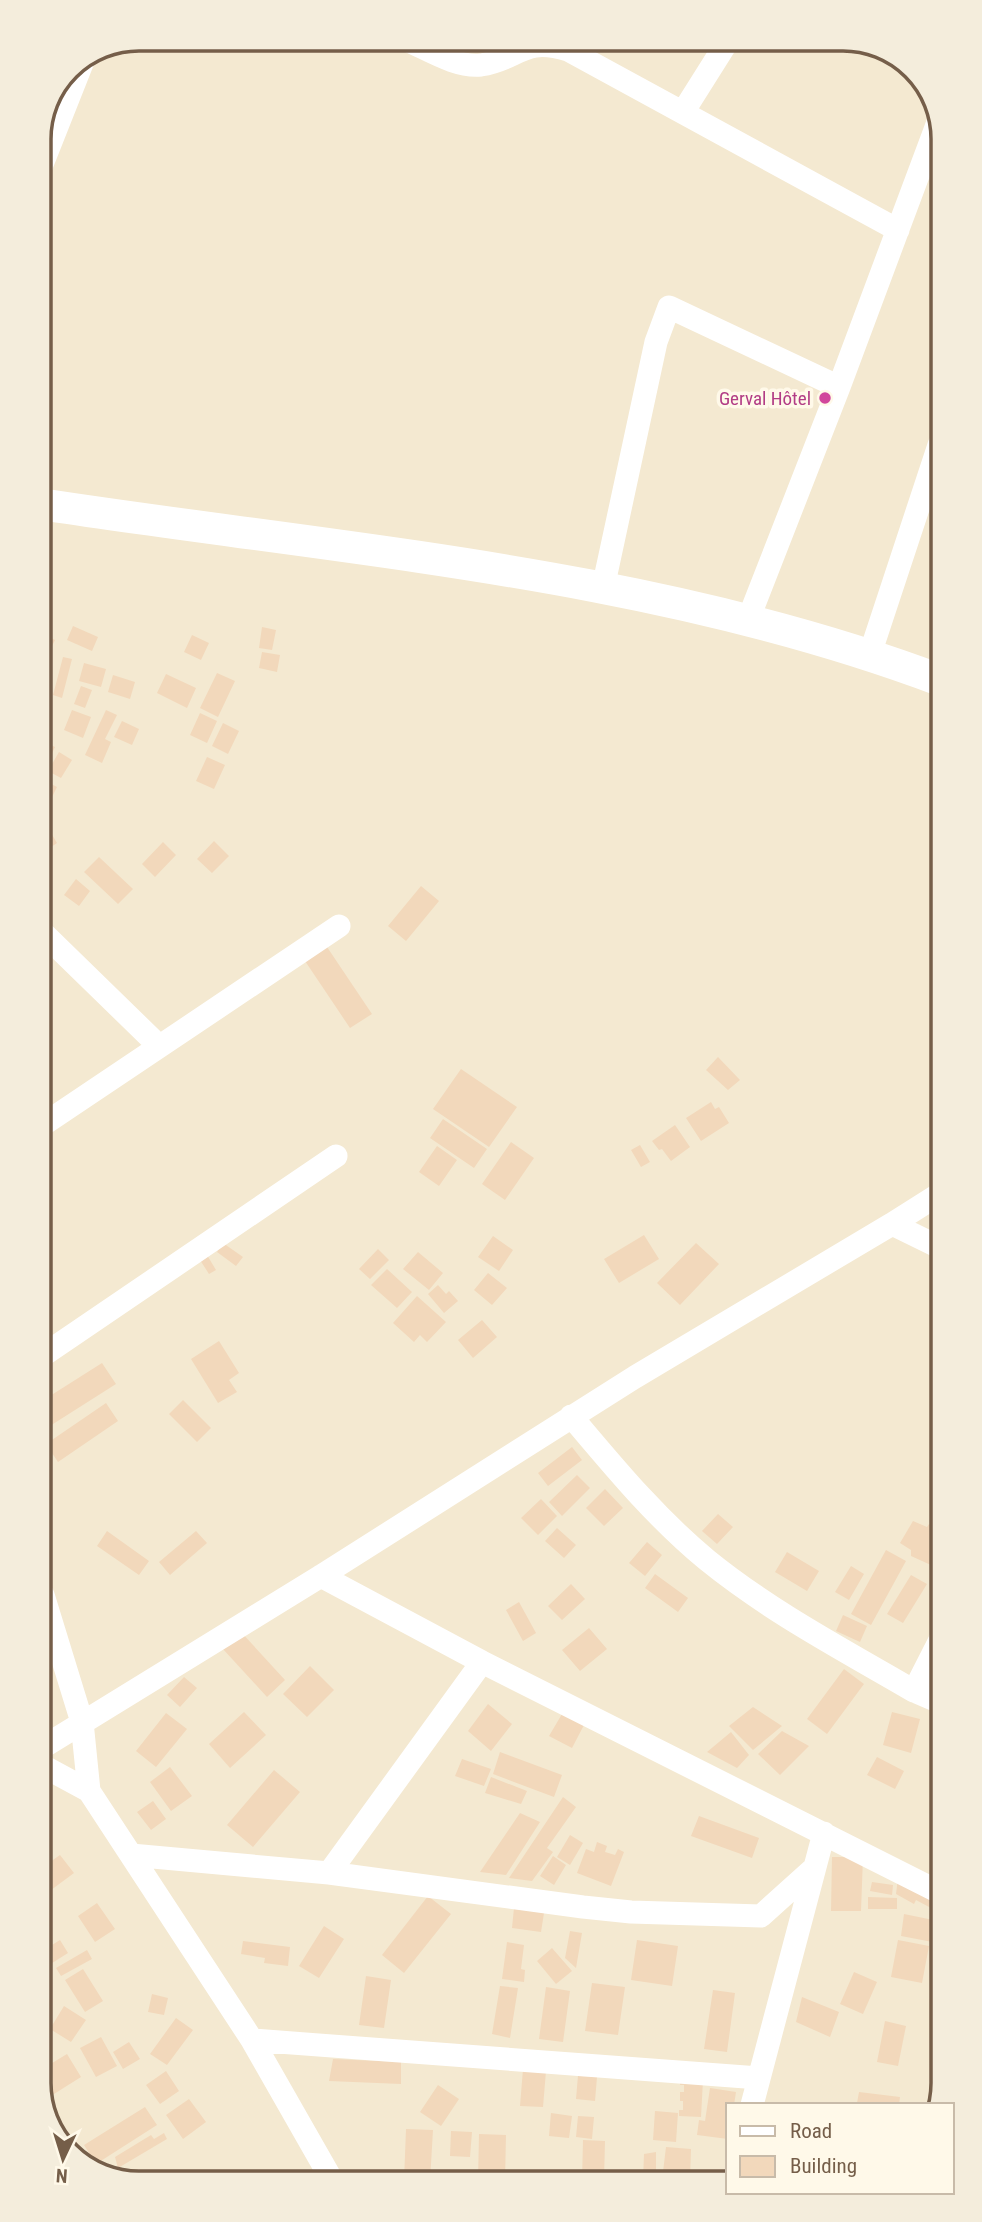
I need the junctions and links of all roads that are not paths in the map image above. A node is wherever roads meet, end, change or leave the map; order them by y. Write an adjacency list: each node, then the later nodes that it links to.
1 (433, 51): 2 (street)
2 (516, 51)
3 (570, 51): 6 (street)
4 (722, 51): 6 (street)
5 (76, 78): 8 (street)
6 (683, 113): 9 (street)
7 (931, 141): 9 (street)
8 (51, 142)
9 (898, 230): 10 (street)
10 (839, 387): 13 (street); 14 (street)
11 (931, 469): 15 (street)
12 (51, 506): 13 (street)
13 (603, 588): 14 (street)
14 (748, 620): 15 (street)
15 (870, 654): 16 (street)
16 (931, 677)
17 (339, 926): 19 (street)
18 (51, 940): 19 (street)
19 (159, 1046): 20 (street)
20 (51, 1119)
21 (336, 1156): 25 (street)
22 (931, 1199): 23 (street)
23 (892, 1224): 24 (street); 26 (street)
24 (931, 1243)
25 (51, 1350)
26 (571, 1416): 27 (street); 31 (street)
27 (321, 1576): 30 (street); 33 (street)
28 (51, 1621): 33 (street)
29 (931, 1658): 31 (street)
30 (482, 1662): 37 (street); 40 (street)
31 (914, 1691): 32 (street)
32 (931, 1698)
33 (82, 1722): 34 (street); 36 (street)
34 (51, 1742)
35 (51, 1770): 36 (street)
36 (89, 1791): 38 (street)
37 (824, 1833): 39 (street); 41 (street)
38 (131, 1854): 40 (street); 44 (street)
39 (812, 1870): 42 (street); 43 (street)
40 (329, 1873): 42 (street)
41 (931, 1888)
42 (761, 1916): 43 (street)
43 (795, 1943): 45 (street)
44 (251, 2040): 45 (street); 47 (street)
45 (760, 2078): 46 (street)
46 (753, 2103)
47 (326, 2171)

